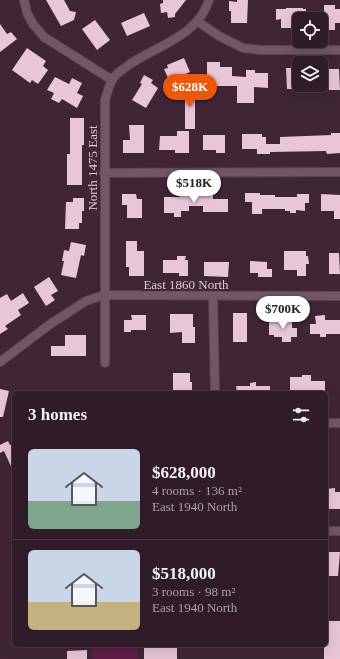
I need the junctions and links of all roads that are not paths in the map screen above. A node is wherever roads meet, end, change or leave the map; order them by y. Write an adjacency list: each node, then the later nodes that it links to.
1 (24, 0): 5 (street)
2 (208, 0): 3 (street)
3 (198, 21): 4 (street); 5 (street, North 1475 East)
4 (340, 50)
5 (112, 80): 7 (street, North 1475 East)
6 (340, 172): 7 (street)
7 (104, 173): 8 (street, North 1475 East)
8 (104, 295): 9 (street, East 1860 North); 11 (street, East 1860 North); 12 (street, North 1475 East)
9 (213, 296): 10 (street, East 1860 North); 13 (street)
10 (340, 296)
11 (0, 362)
12 (105, 363)
13 (215, 391)
14 (328, 423): 15 (street)
15 (340, 423)
16 (328, 531): 17 (street)
17 (340, 531)

